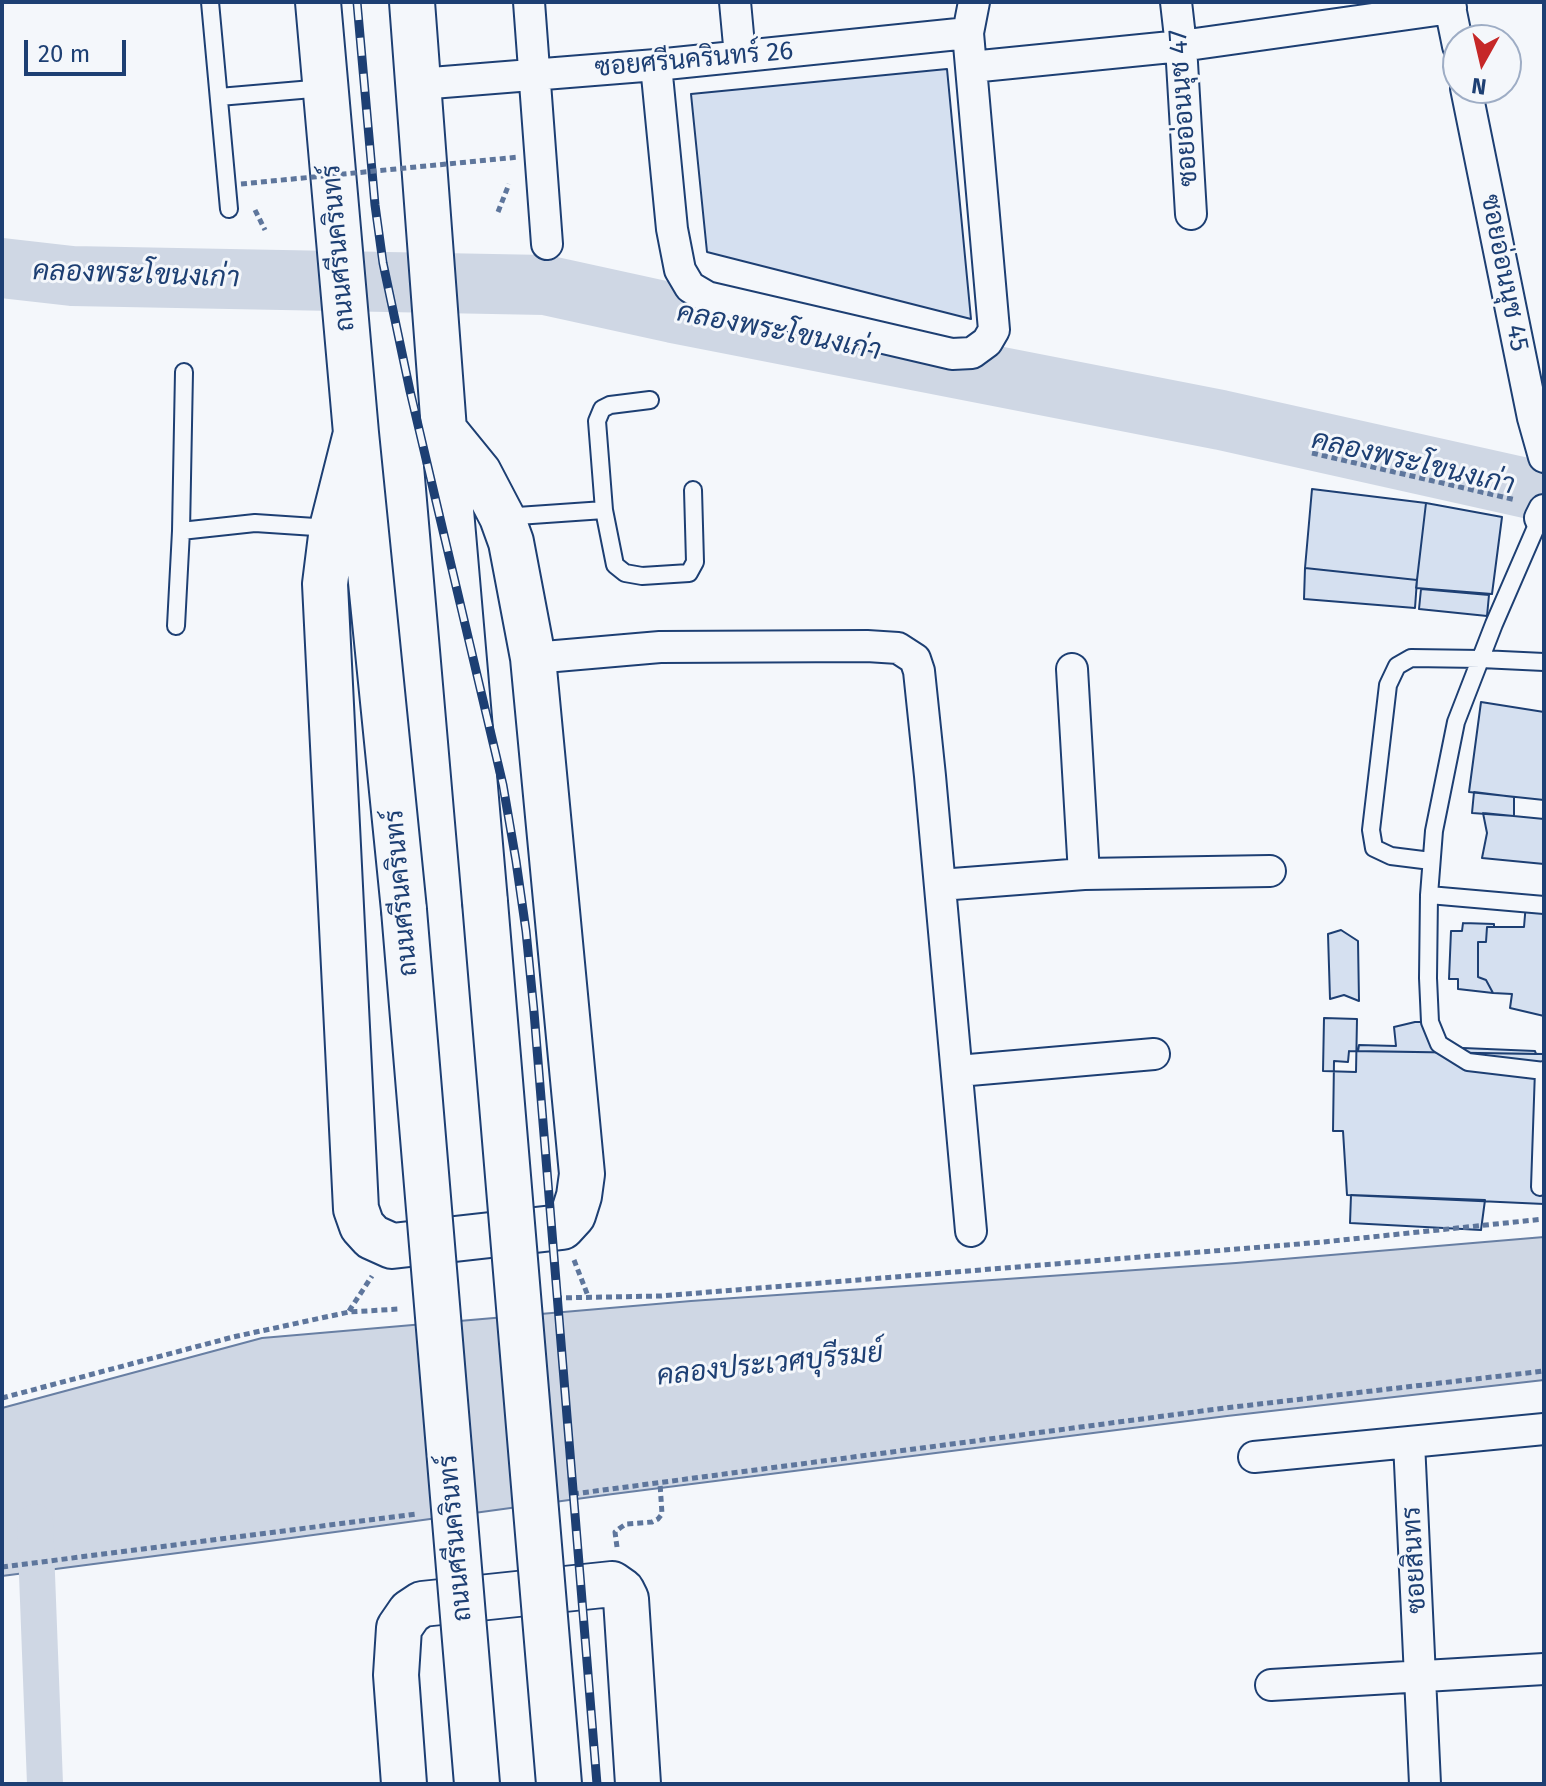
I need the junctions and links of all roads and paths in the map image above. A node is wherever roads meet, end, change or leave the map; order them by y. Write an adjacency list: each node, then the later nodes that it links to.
1 (210, 2): 17 (lane)
2 (318, 2): 16 (main road, ถนนศรีนครินทร์)
3 (412, 2): 15 (main road)
4 (529, 2): 14 (street)
5 (735, 2): 11 (street)
6 (974, 2): 9 (street)
7 (1176, 2): 10 (street, ซอยอ่อนนุช 47)
8 (1450, 5): 10 (street)
9 (968, 33): 11 (street, ซอยศรีนครินทร์ 26); 13 (street)
10 (1181, 46): 13 (street); 22 (street, ซอยอ่อนนุช 47)
11 (740, 56): 12 (street, ซอยศรีนครินทร์ 26)
12 (656, 65): 13 (street); 14 (street, ซอยศรีนครินทร์ 26)
13 (971, 67)
14 (535, 75): 15 (street, ซอยศรีนครินทร์ 26); 23 (street)
15 (419, 84): 26 (main road)
16 (325, 88): 17 (lane); 27 (main road, ถนนศรีนครินทร์)
17 (219, 97): 21 (lane)
18 (1469, 104): 29 (street, ซอยอ่อนนุช 45)
19 (519, 157): 20 (path, bridge)
20 (241, 184)
21 (229, 209)
22 (1191, 214)
23 (547, 244)
24 (184, 372): 35 (lane)
25 (650, 400): 31 (lane)
26 (444, 430): 33 (main road); 70 (main road, bridge)
27 (356, 433): 34 (main road); 69 (main road, ถนนศรีนครินทร์, bridge)
28 (1312, 453): 32 (path)
29 (1544, 457)
30 (693, 490): 31 (lane)
31 (604, 510): 33 (lane)
32 (1538, 510): 38 (lane)
33 (502, 517): 37 (main road)
34 (332, 528): 35 (lane); 37 (main road)
35 (181, 531): 36 (lane)
36 (176, 626)
37 (533, 658): 44 (street)
38 (1481, 659): 39 (lane); 41 (lane); 41 (lane)
39 (1544, 662)
40 (1072, 669): 43 (street)
41 (1431, 861): 45 (lane)
42 (1270, 871): 43 (street)
43 (1084, 874): 44 (street)
44 (940, 885): 49 (street)
45 (1429, 895): 46 (lane); 48 (lane)
46 (1544, 905)
47 (1154, 1054): 49 (street)
48 (1544, 1070): 50 (lane)
49 (958, 1071): 52 (street)
50 (1540, 1187)
51 (1544, 1219): 53 (path)
52 (971, 1231)
53 (556, 1299)
54 (413, 1308): 56 (path)
55 (1544, 1371): 60 (path)
56 (2, 1398)
57 (1544, 1429): 58 (street)
58 (1409, 1442): 59 (street); 66 (street, ซอยสินทร)
59 (1254, 1457)
60 (660, 1483): 61 (path); 64 (path)
61 (566, 1495)
62 (425, 1513): 63 (path)
63 (2, 1567)
64 (622, 1591): 68 (main road); 71 (main road)
65 (1544, 1669): 66 (street)
66 (1421, 1677): 67 (street); 72 (street, ซอยสินทร)
67 (1271, 1685)
68 (404, 1784)
69 (477, 1784)
70 (559, 1784)
71 (638, 1784)
72 (1425, 1784)

